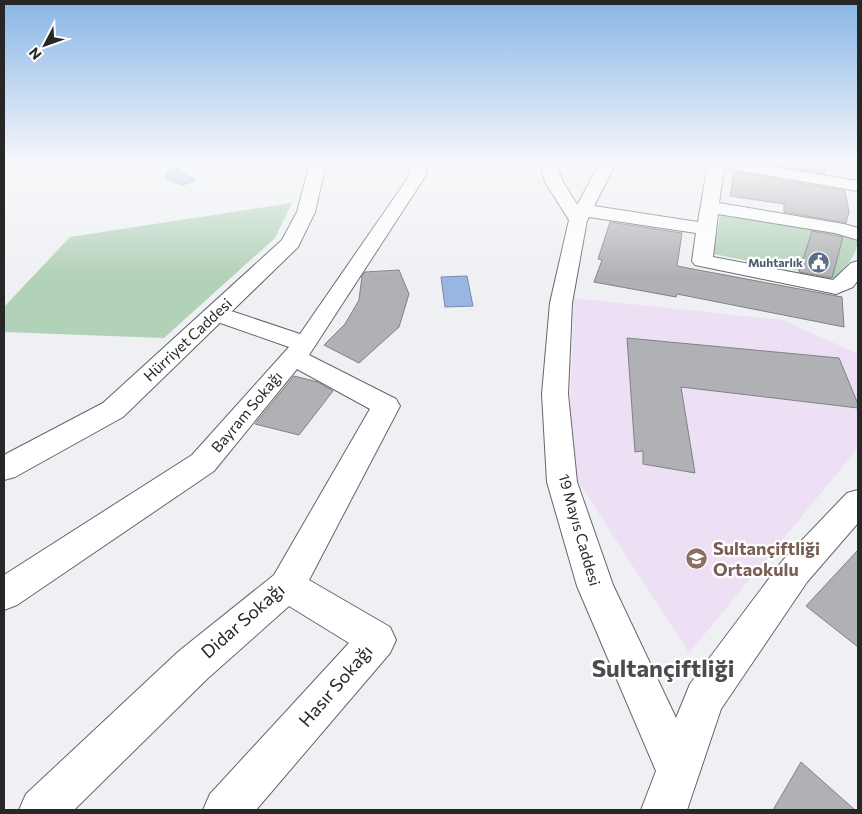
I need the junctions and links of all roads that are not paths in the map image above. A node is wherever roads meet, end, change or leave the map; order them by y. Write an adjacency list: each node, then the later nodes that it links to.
1 (309, 201): 11 (street, Hürriyet Caddesi)
2 (400, 201): 12 (street, Bayram Sokağı)
3 (569, 201): 7 (street)
4 (588, 201): 7 (street, 19 Mayıs Caddesi)
5 (711, 201): 6 (street)
6 (710, 206): 8 (street); 9 (street)
7 (580, 215): 8 (street); 17 (street, 19 Mayıs Caddesi)
8 (707, 230): 10 (street)
9 (858, 234)
10 (858, 267)
11 (217, 314): 12 (street); 13 (street, Hürriyet Caddesi)
12 (300, 350): 15 (street, Didar Sokağı); 16 (street, Bayram Sokağı)
13 (4, 469)
14 (858, 502): 17 (street)
15 (287, 586): 18 (street, Didar Sokağı); 19 (street, Hasır Sokağı)
16 (4, 594)
17 (678, 770): 20 (street)
18 (42, 810)
19 (226, 810)
20 (664, 810)

